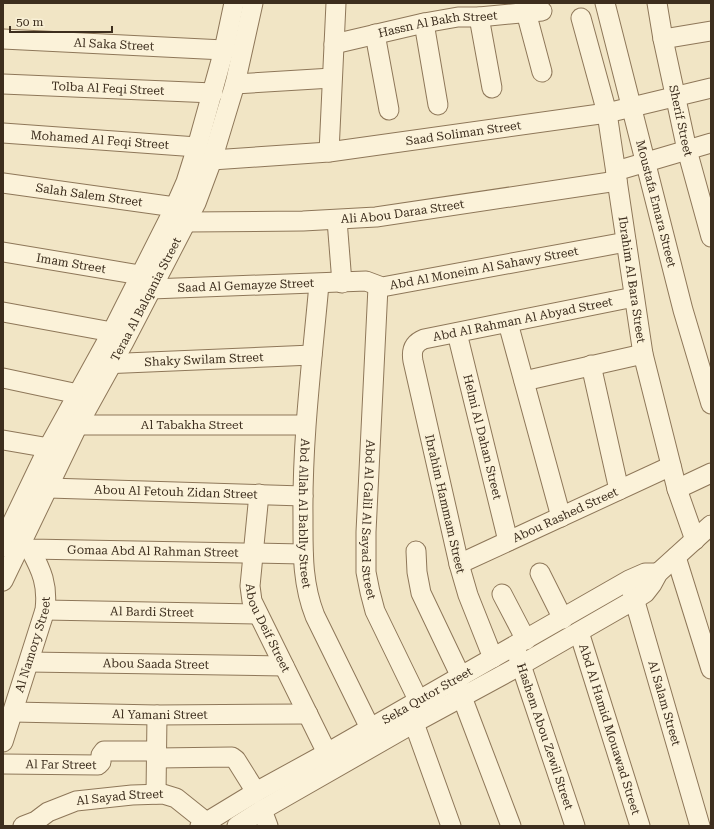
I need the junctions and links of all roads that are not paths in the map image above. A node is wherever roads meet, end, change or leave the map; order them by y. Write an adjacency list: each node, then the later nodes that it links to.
1 (234, 3): 15 (street, Teraa Al Balqania Street)
2 (253, 3): 19 (street, Teraa Al Balqania Street)
3 (336, 3): 14 (street)
4 (605, 3): 25 (street, Moustafa Emara Street)
5 (658, 3): 13 (street, Sherif Street)
6 (460, 10): 7 (street, Hassn Al Bakh Street); 9 (street, Hassn Al Bakh Street)
7 (478, 17): 16 (street, Hassn Al Bakh Street); 20 (street)
8 (581, 18): 27 (street, Ibrahim Al Bara Street)
9 (424, 23): 11 (street, Hassn Al Bakh Street); 24 (street)
10 (711, 31): 13 (street)
11 (375, 34): 14 (street, Hassn Al Bakh Street); 26 (street)
12 (3, 39): 15 (street, Al Saka Street)
13 (663, 39): 23 (street, Sherif Street)
14 (334, 44): 17 (street)
15 (224, 50): 22 (street, Teraa Al Balqania Street)
16 (542, 72)
17 (332, 78): 19 (street); 32 (street)
18 (3, 84): 22 (street, Tolba Al Feqi Street)
19 (235, 84): 33 (street, Teraa Al Balqania Street)
20 (492, 88)
21 (711, 88): 23 (street, Saad Soliman Street)
22 (213, 93): 30 (street, Teraa Al Balqania Street)
23 (675, 96): 25 (street, Saad Soliman Street); 31 (street, Sherif Street)
24 (438, 105)
25 (631, 107): 27 (street, Saad Soliman Street); 34 (street, Moustafa Emara Street)
26 (389, 110)
27 (607, 112): 32 (street, Saad Soliman Street); 35 (street, Ibrahim Al Bara Street)
28 (3, 133): 30 (street, Mohamed Al Feqi Street)
29 (711, 143): 31 (street, Ali Abou Daraa Street)
30 (197, 147): 37 (street, Teraa Al Balqania Street)
31 (687, 150): 34 (street, Ali Abou Daraa Street); 39 (street, Sherif Street)
32 (329, 152): 33 (street, Saad Soliman Street)
33 (212, 160): 37 (street, Teraa Al Balqania Street)
34 (645, 163): 35 (street, Ali Abou Daraa Street); 59 (street, Moustafa Emara Street)
35 (616, 176): 38 (street, Ali Abou Daraa Street); 40 (street, Ibrahim Al Bara Street)
36 (3, 183): 37 (street, Salah Salem Street)
37 (181, 214): 38 (street, Ali Abou Daraa Street); 42 (street, Teraa Al Balqania Street)
38 (337, 220): 43 (street)
39 (711, 237)
40 (626, 242): 45 (street, Abd Al Moneim Al Sahawy Street); 46 (street, Ibrahim Al Bara Street)
41 (3, 252): 42 (street, Imam Street)
42 (145, 282): 44 (street, Saad Al Gemayze Street); 49 (street, Teraa Al Balqania Street); 54 (street, Teraa Al Balqania Street)
43 (342, 283): 44 (street, Saad Al Gemayze Street); 45 (street, Abd Al Moneim Al Sahawy Street)
44 (319, 284): 53 (street, Abd Allah Al Bablly Street)
45 (378, 286): 100 (street, Abd Al Galil Al Sayad Street)
46 (634, 297): 48 (street, Abd Al Rahman Al Abyad Street); 52 (street, Ibrahim Al Bara Street)
47 (3, 312): 49 (street)
48 (508, 323): 50 (street, Abd Al Rahman Al Abyad Street); 57 (street)
49 (112, 332): 54 (street, Teraa Al Balqania Street)
50 (457, 333): 51 (street, Abd Al Rahman Al Abyad Street); 75 (street, Helmi Al Dahan Street)
51 (414, 347): 81 (street, Ibrahim Hammam Street)
52 (643, 354): 55 (street); 64 (street, Ibrahim Al Bara Street)
53 (312, 355): 54 (street, Shaky Swilam Street); 61 (street, Abd Allah Al Bablly Street)
54 (103, 364): 58 (street, Teraa Al Balqania Street); 60 (street, Teraa Al Balqania Street)
55 (591, 366): 57 (street); 68 (street)
56 (3, 378): 58 (street)
57 (524, 381): 71 (street)
58 (78, 394): 63 (street, Teraa Al Balqania Street)
59 (711, 404)
60 (78, 425): 61 (street, Al Tabakha Street); 63 (street, Teraa Al Balqania Street)
61 (305, 425): 70 (street, Abd Allah Al Bablly Street)
62 (3, 440): 63 (street)
63 (57, 449): 66 (street, Teraa Al Balqania Street); 72 (street, Teraa Al Balqania Street)
64 (671, 466): 67 (street, Ibrahim Al Bara Street); 68 (street, Abou Rashed Street)
65 (711, 473): 67 (street)
66 (49, 488): 69 (street, Abou Al Fetouh Zidan Street); 76 (street, Teraa Al Balqania Street)
67 (676, 489): 74 (street, Ibrahim Al Bara Street)
68 (619, 490): 71 (street, Abou Rashed Street)
69 (259, 494): 70 (street, Abou Al Fetouh Zidan Street); 78 (street, Abou Deif Street)
70 (303, 496): 79 (street, Abd Allah Al Bablly Street)
71 (561, 517): 75 (street, Abou Rashed Street)
72 (8, 522): 76 (street, Teraa Al Balqania Street)
73 (711, 525): 74 (street, Seka Qutor Street)
74 (695, 540): 80 (street, Seka Qutor Street)
75 (508, 541): 81 (street, Abou Rashed Street)
76 (14, 546): 78 (street, Gomaa Abd Al Rahman Street); 85 (street, Teraa Al Balqania Street); 88 (street, Al Namory Street)
77 (416, 551): 98 (street)
78 (253, 553): 79 (street, Gomaa Abd Al Rahman Street); 89 (street, Abou Deif Street)
79 (303, 554): 103 (street, Abd Allah Al Bablly Street)
80 (676, 557): 83 (street, Seka Qutor Street); 97 (street)
81 (459, 564): 93 (street, Ibrahim Hammam Street)
82 (540, 573): 90 (street)
83 (658, 573): 84 (street, Seka Qutor Street); 87 (street, Seka Qutor Street)
84 (629, 580): 87 (street, Al Salam Street); 90 (street, Seka Qutor Street)
85 (3, 581)
86 (502, 594): 92 (street, Hashem Abou Zewil Street)
87 (634, 600): 91 (street, Seka Qutor Street); 118 (street, Al Salam Street)
88 (45, 610): 89 (street, Al Bardi Street); 94 (street, Al Namory Street)
89 (258, 614): 96 (street, Abou Deif Street)
90 (563, 619): 92 (street, Seka Qutor Street)
91 (579, 632): 95 (street, Seka Qutor Street); 117 (street, Abd Al Hamid Mouawad Street)
92 (520, 643): 93 (street, Seka Qutor Street); 95 (street, Hashem Abou Zewil Street)
93 (493, 658): 98 (street, Seka Qutor Street)
94 (29, 662): 96 (street, Abou Saada Street); 99 (street, Al Namory Street)
95 (521, 665): 98 (street, Seka Qutor Street); 116 (street, Hashem Abou Zewil Street)
96 (284, 666): 101 (street, Abou Deif Street)
97 (711, 669)
98 (459, 685): 100 (street, Seka Qutor Street); 115 (street)
99 (13, 712): 102 (street, Al Yamani Street); 104 (street, Al Namory Street)
100 (416, 712): 103 (street, Seka Qutor Street); 110 (street, Seka Qutor Street); 114 (street, Abd Al Galil Al Sayad Street)
101 (308, 714): 102 (street, Al Yamani Street); 105 (street, Abou Deif Street)
102 (157, 715): 106 (street)
103 (370, 728): 105 (street, Seka Qutor Street)
104 (3, 742)
105 (327, 753): 108 (street, Seka Qutor Street)
106 (157, 755): 107 (street, Al Far Street); 108 (street, Al Far Street); 109 (street)
107 (3, 764)
108 (256, 792): 111 (street, Seka Qutor Street)
109 (156, 794): 111 (street, Al Sayad Street); 112 (street, Al Sayad Street)
110 (265, 818): 113 (street, Seka Qutor Street)
111 (206, 824)
112 (23, 826)
113 (238, 826)
114 (451, 826)
115 (511, 826)
116 (575, 826)
117 (640, 826)
118 (700, 826)

